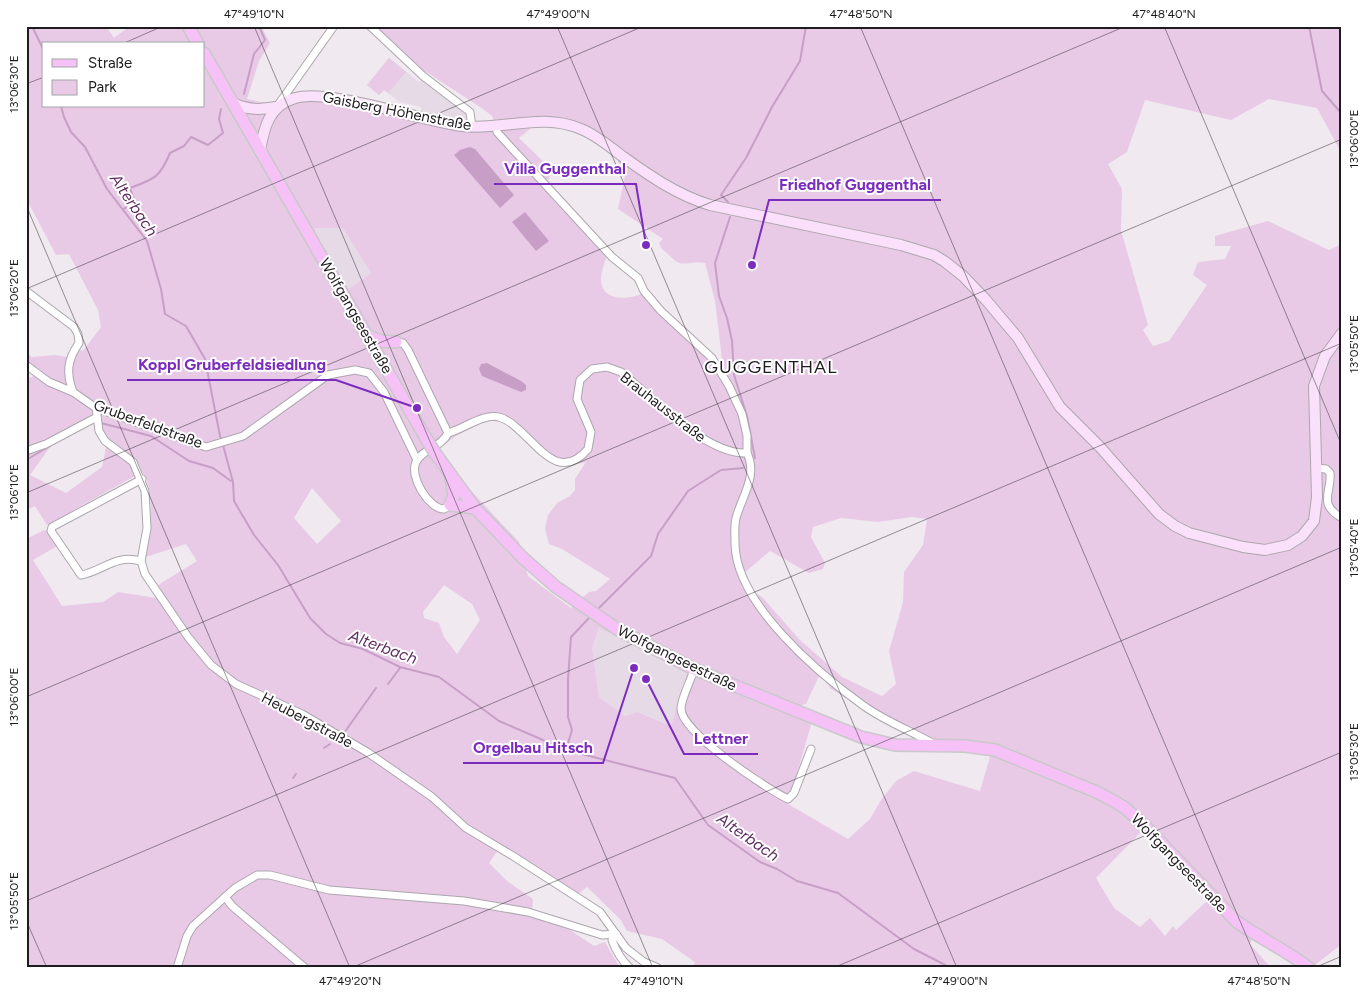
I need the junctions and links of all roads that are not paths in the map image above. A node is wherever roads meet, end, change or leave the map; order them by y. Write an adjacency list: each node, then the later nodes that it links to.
1 (188, 26): 4 (main road)
2 (334, 26): 7 (street)
3 (370, 26): 9 (street)
4 (197, 42)
5 (205, 55): 6 (main road, Wolfgangseestraße)
6 (233, 103): 7 (main road, Gaisberg Höhenstraße); 10 (main road, Wolfgangseestraße)
7 (276, 107): 9 (main road, Gaisberg Höhenstraße); 10 (main road)
8 (496, 126): 9 (main road, Gaisberg Höhenstraße); 22 (street); 24 (main road, Gaisberg Höhenstraße)
9 (472, 127)
10 (260, 151): 13 (main road, Wolfgangseestraße)
11 (26, 291): 17 (street)
12 (1342, 333): 24 (main road)
13 (368, 336): 14 (main road); 16 (main road, Wolfgangseestraße)
14 (396, 342): 16 (main road); 20 (street)
15 (26, 365): 17 (street, Gruberfeldstraße)
16 (385, 366): 25 (main road, Wolfgangseestraße, bridge)
17 (73, 392): 18 (street, Gruberfeldstraße)
18 (96, 408): 19 (street); 23 (street, Gruberfeldstraße)
19 (97, 417): 21 (street); 26 (street)
20 (448, 433): 22 (street, Brauhausstraße); 23 (street)
21 (26, 451)
22 (747, 454): 32 (street)
23 (417, 460): 27 (street, Gruberfeldstraße)
24 (1316, 468): 29 (street)
25 (451, 476): 27 (main road); 28 (main road, Wolfgangseestraße)
26 (142, 479): 30 (street); 30 (street)
27 (450, 505): 28 (main road)
28 (475, 508): 31 (main road, Wolfgangseestraße)
29 (1342, 518)
30 (142, 560): 35 (street, Heubergstraße)
31 (694, 669): 32 (main road, Wolfgangseestraße); 33 (street)
32 (939, 746): 40 (main road, Wolfgangseestraße)
33 (811, 749)
34 (225, 897): 35 (street); 36 (street); 37 (street)
35 (616, 934): 38 (street); 39 (street, Heubergstraße)
36 (177, 968)
37 (305, 968)
38 (630, 968)
39 (658, 968)
40 (1309, 968)

